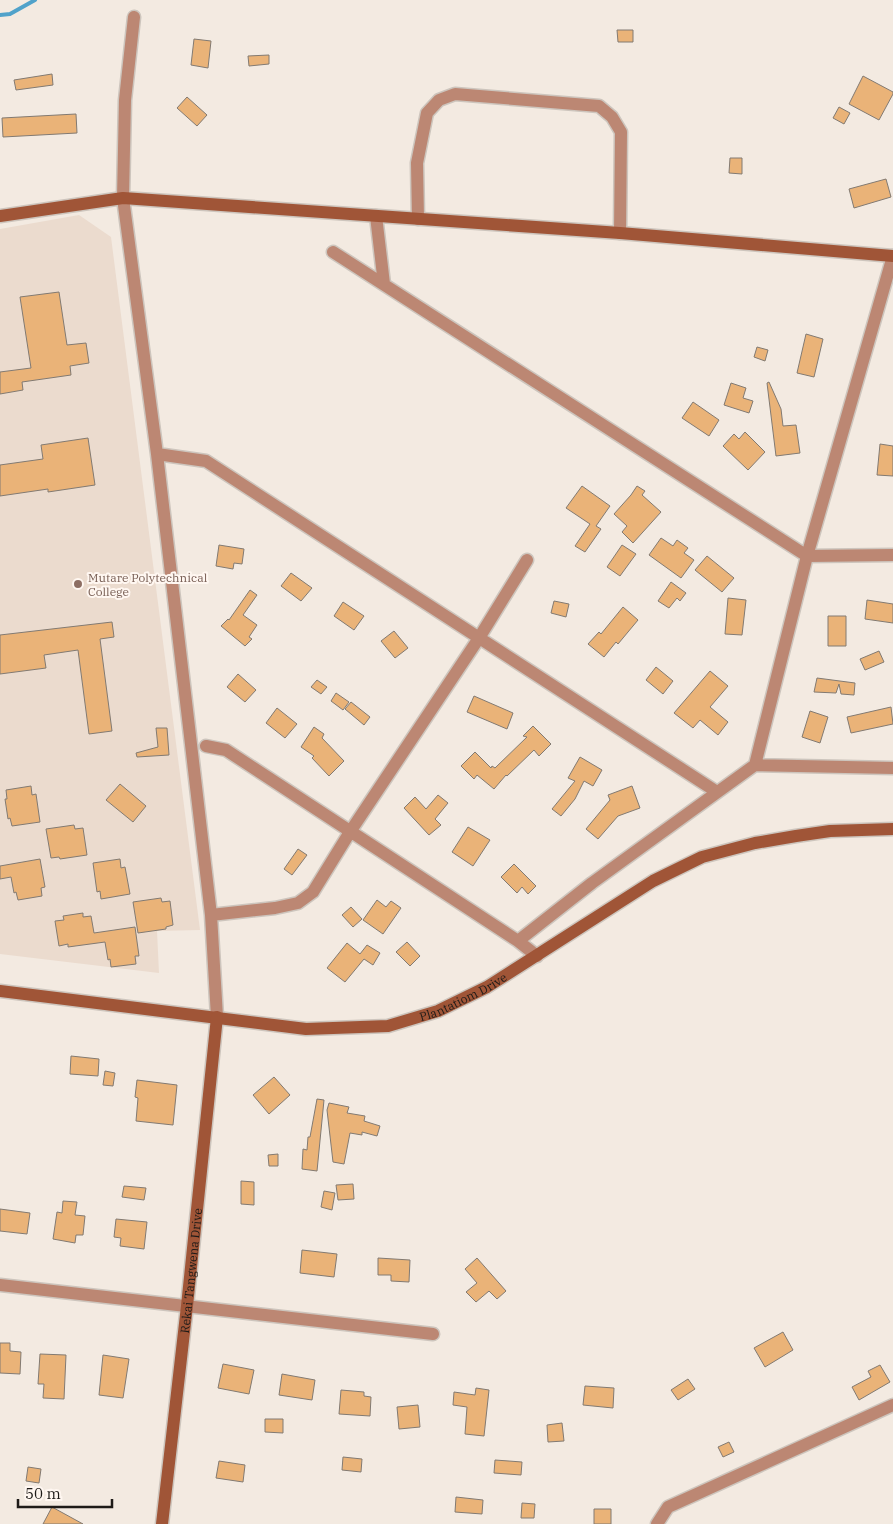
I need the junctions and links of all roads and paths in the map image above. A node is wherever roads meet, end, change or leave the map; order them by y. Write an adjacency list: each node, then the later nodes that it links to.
1 (134, 17): 2 (street)
2 (124, 198): 3 (street); 4 (street); 10 (street)
3 (0, 216)
4 (376, 216): 5 (street); 9 (street)
5 (418, 219): 6 (street); 6 (street)
6 (620, 233): 8 (street)
7 (333, 252): 9 (street)
8 (893, 256): 12 (street)
9 (384, 284): 12 (street)
10 (157, 454): 14 (street); 21 (street)
11 (893, 555): 12 (street)
12 (807, 556): 16 (street)
13 (527, 560): 14 (street)
14 (479, 638): 18 (street); 20 (street)
15 (206, 746): 20 (street)
16 (755, 765): 17 (street); 18 (street)
17 (893, 768)
18 (717, 792): 22 (street)
19 (893, 830): 23 (street, Plantatiom Drive)
20 (350, 832): 21 (street); 22 (street)
21 (211, 915): 25 (street)
22 (518, 941): 23 (street)
23 (537, 956): 25 (street, Plantatiom Drive)
24 (0, 992): 25 (street, Plantatiom Drive)
25 (217, 1017): 27 (street, Rekai Tangwena Drive)
26 (0, 1285): 27 (street)
27 (187, 1306): 28 (street); 30 (street, Rekai Tangwena Drive)
28 (433, 1334)
29 (893, 1405): 31 (street)
30 (162, 1524)
31 (656, 1524)

